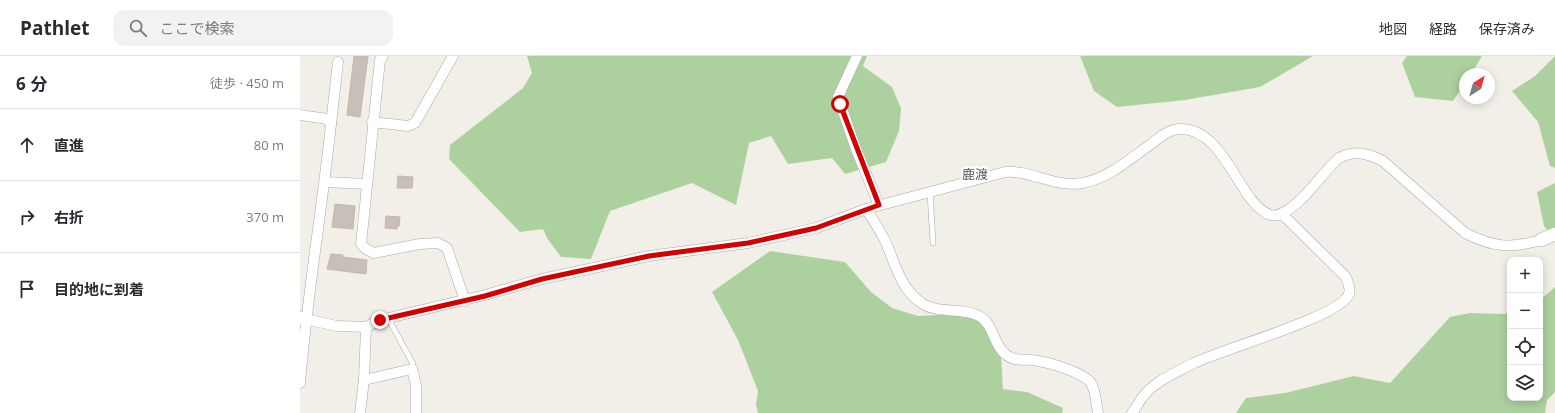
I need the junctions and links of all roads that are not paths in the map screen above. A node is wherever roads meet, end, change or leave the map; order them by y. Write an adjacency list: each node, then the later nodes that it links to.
1 (383, 56): 6 (street)
2 (453, 56): 6 (street)
3 (857, 56): 11 (street)
4 (338, 62): 7 (street)
5 (300, 115): 7 (street)
6 (372, 122): 9 (street)
7 (331, 124): 8 (street)
8 (325, 182): 9 (street); 19 (street)
9 (367, 184): 17 (street)
10 (930, 192): 11 (street); 13 (street); 16 (lane)
11 (879, 205): 12 (street)
12 (866, 209): 17 (street); 26 (street)
13 (1282, 214): 15 (street); 27 (street)
14 (1555, 234): 15 (street)
15 (1540, 240)
16 (933, 243)
17 (465, 300): 18 (street)
18 (388, 318): 20 (street); 21 (lane)
19 (303, 319): 20 (street); 23 (street)
20 (366, 327): 22 (street)
21 (412, 370): 22 (street); 25 (street)
22 (364, 380): 24 (street)
23 (300, 383)
24 (360, 413)
25 (416, 413)
26 (1098, 413)
27 (1132, 413)

